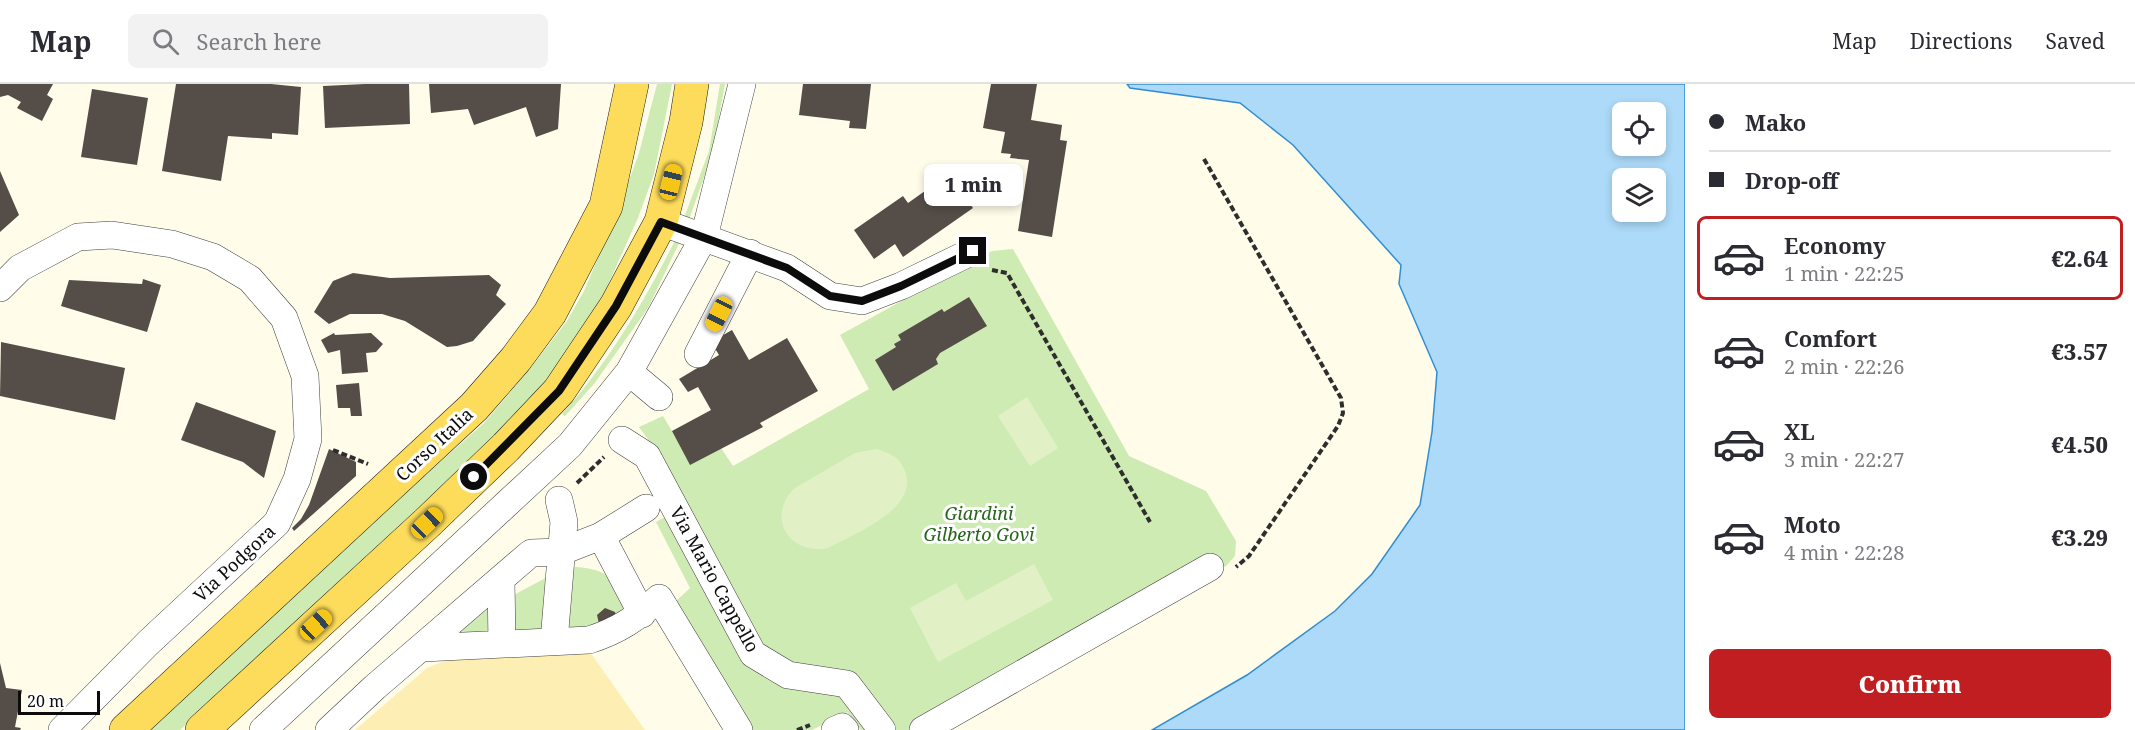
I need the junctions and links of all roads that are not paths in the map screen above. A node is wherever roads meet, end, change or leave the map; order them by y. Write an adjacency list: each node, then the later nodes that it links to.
1 (633, 84): 24 (main road, Corso Italia)
2 (692, 84): 4 (main road)
3 (742, 84): 5 (street)
4 (661, 222): 5 (street); 25 (main road)
5 (704, 237): 7 (street); 10 (street)
6 (973, 251): 7 (street)
7 (750, 253): 9 (street)
8 (0, 288): 23 (street, Via Podgora)
9 (698, 354)
10 (629, 372): 11 (street); 26 (street)
11 (659, 398)
12 (622, 440): 31 (street, Via Mario Cappello)
13 (559, 500): 16 (street)
14 (646, 508): 15 (street, Via Mario Cappello)
15 (601, 536): 16 (street, Via Mario Cappello); 19 (street)
16 (560, 552): 18 (street, Via Mario Cappello); 20 (street)
17 (1221, 569): 32 (street)
18 (501, 580): 21 (street); 22 (street, Via Mario Cappello)
19 (642, 614): 20 (street); 28 (street)
20 (554, 641): 21 (street)
21 (502, 644): 22 (street)
22 (423, 648): 27 (street, Via Mario Cappello)
23 (62, 730)
24 (126, 730)
25 (202, 730)
26 (263, 730)
27 (328, 730)
28 (739, 730)
29 (835, 730): 30 (street)
30 (845, 730)
31 (882, 730)
32 (923, 730)

